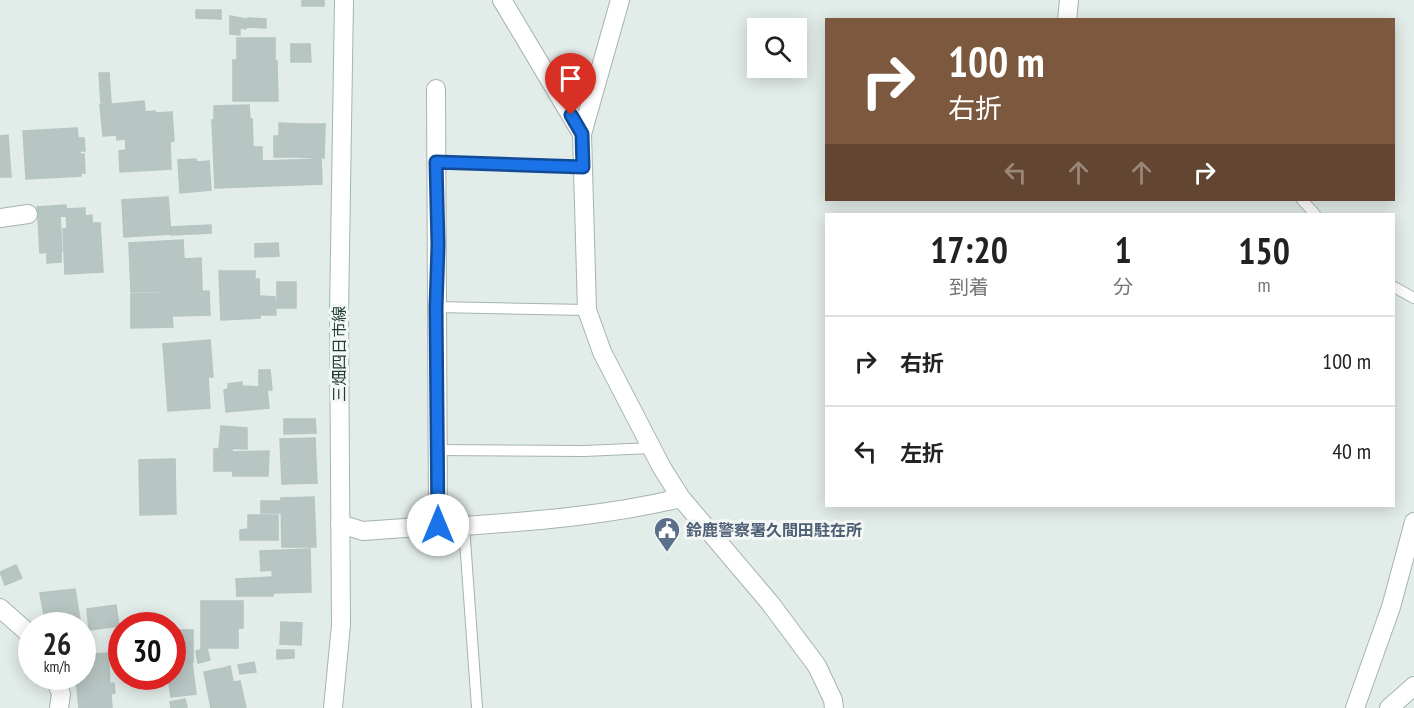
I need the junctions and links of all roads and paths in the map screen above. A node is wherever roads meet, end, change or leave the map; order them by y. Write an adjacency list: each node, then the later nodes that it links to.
1 (344, 0): 22 (street, 三畑四日市線)
2 (502, 0): 7 (street)
3 (620, 0): 7 (street)
4 (1069, 0): 5 (street)
5 (1068, 18)
6 (436, 88): 8 (street)
7 (582, 134): 9 (street)
8 (436, 162): 9 (lane); 16 (street)
9 (583, 167): 17 (street)
10 (1303, 201): 11 (lane)
11 (1315, 213)
12 (28, 214): 13 (street)
13 (0, 218)
14 (1395, 288): 15 (lane)
15 (1414, 298)
16 (436, 308): 17 (lane); 19 (street)
17 (587, 310): 18 (street)
18 (652, 448): 19 (lane); 20 (street)
19 (437, 450): 23 (street)
20 (681, 498): 24 (street); 32 (street)
21 (1414, 522): 33 (street)
22 (340, 524): 23 (street); 30 (street, 三畑四日市線)
23 (438, 525): 24 (street)
24 (464, 526): 31 (lane)
25 (0, 608): 26 (street)
26 (18, 624)
27 (1414, 686): 34 (street)
28 (59, 690): 29 (street)
29 (59, 708)
30 (333, 708)
31 (477, 708)
32 (834, 708)
33 (1355, 708)
34 (1389, 708)

